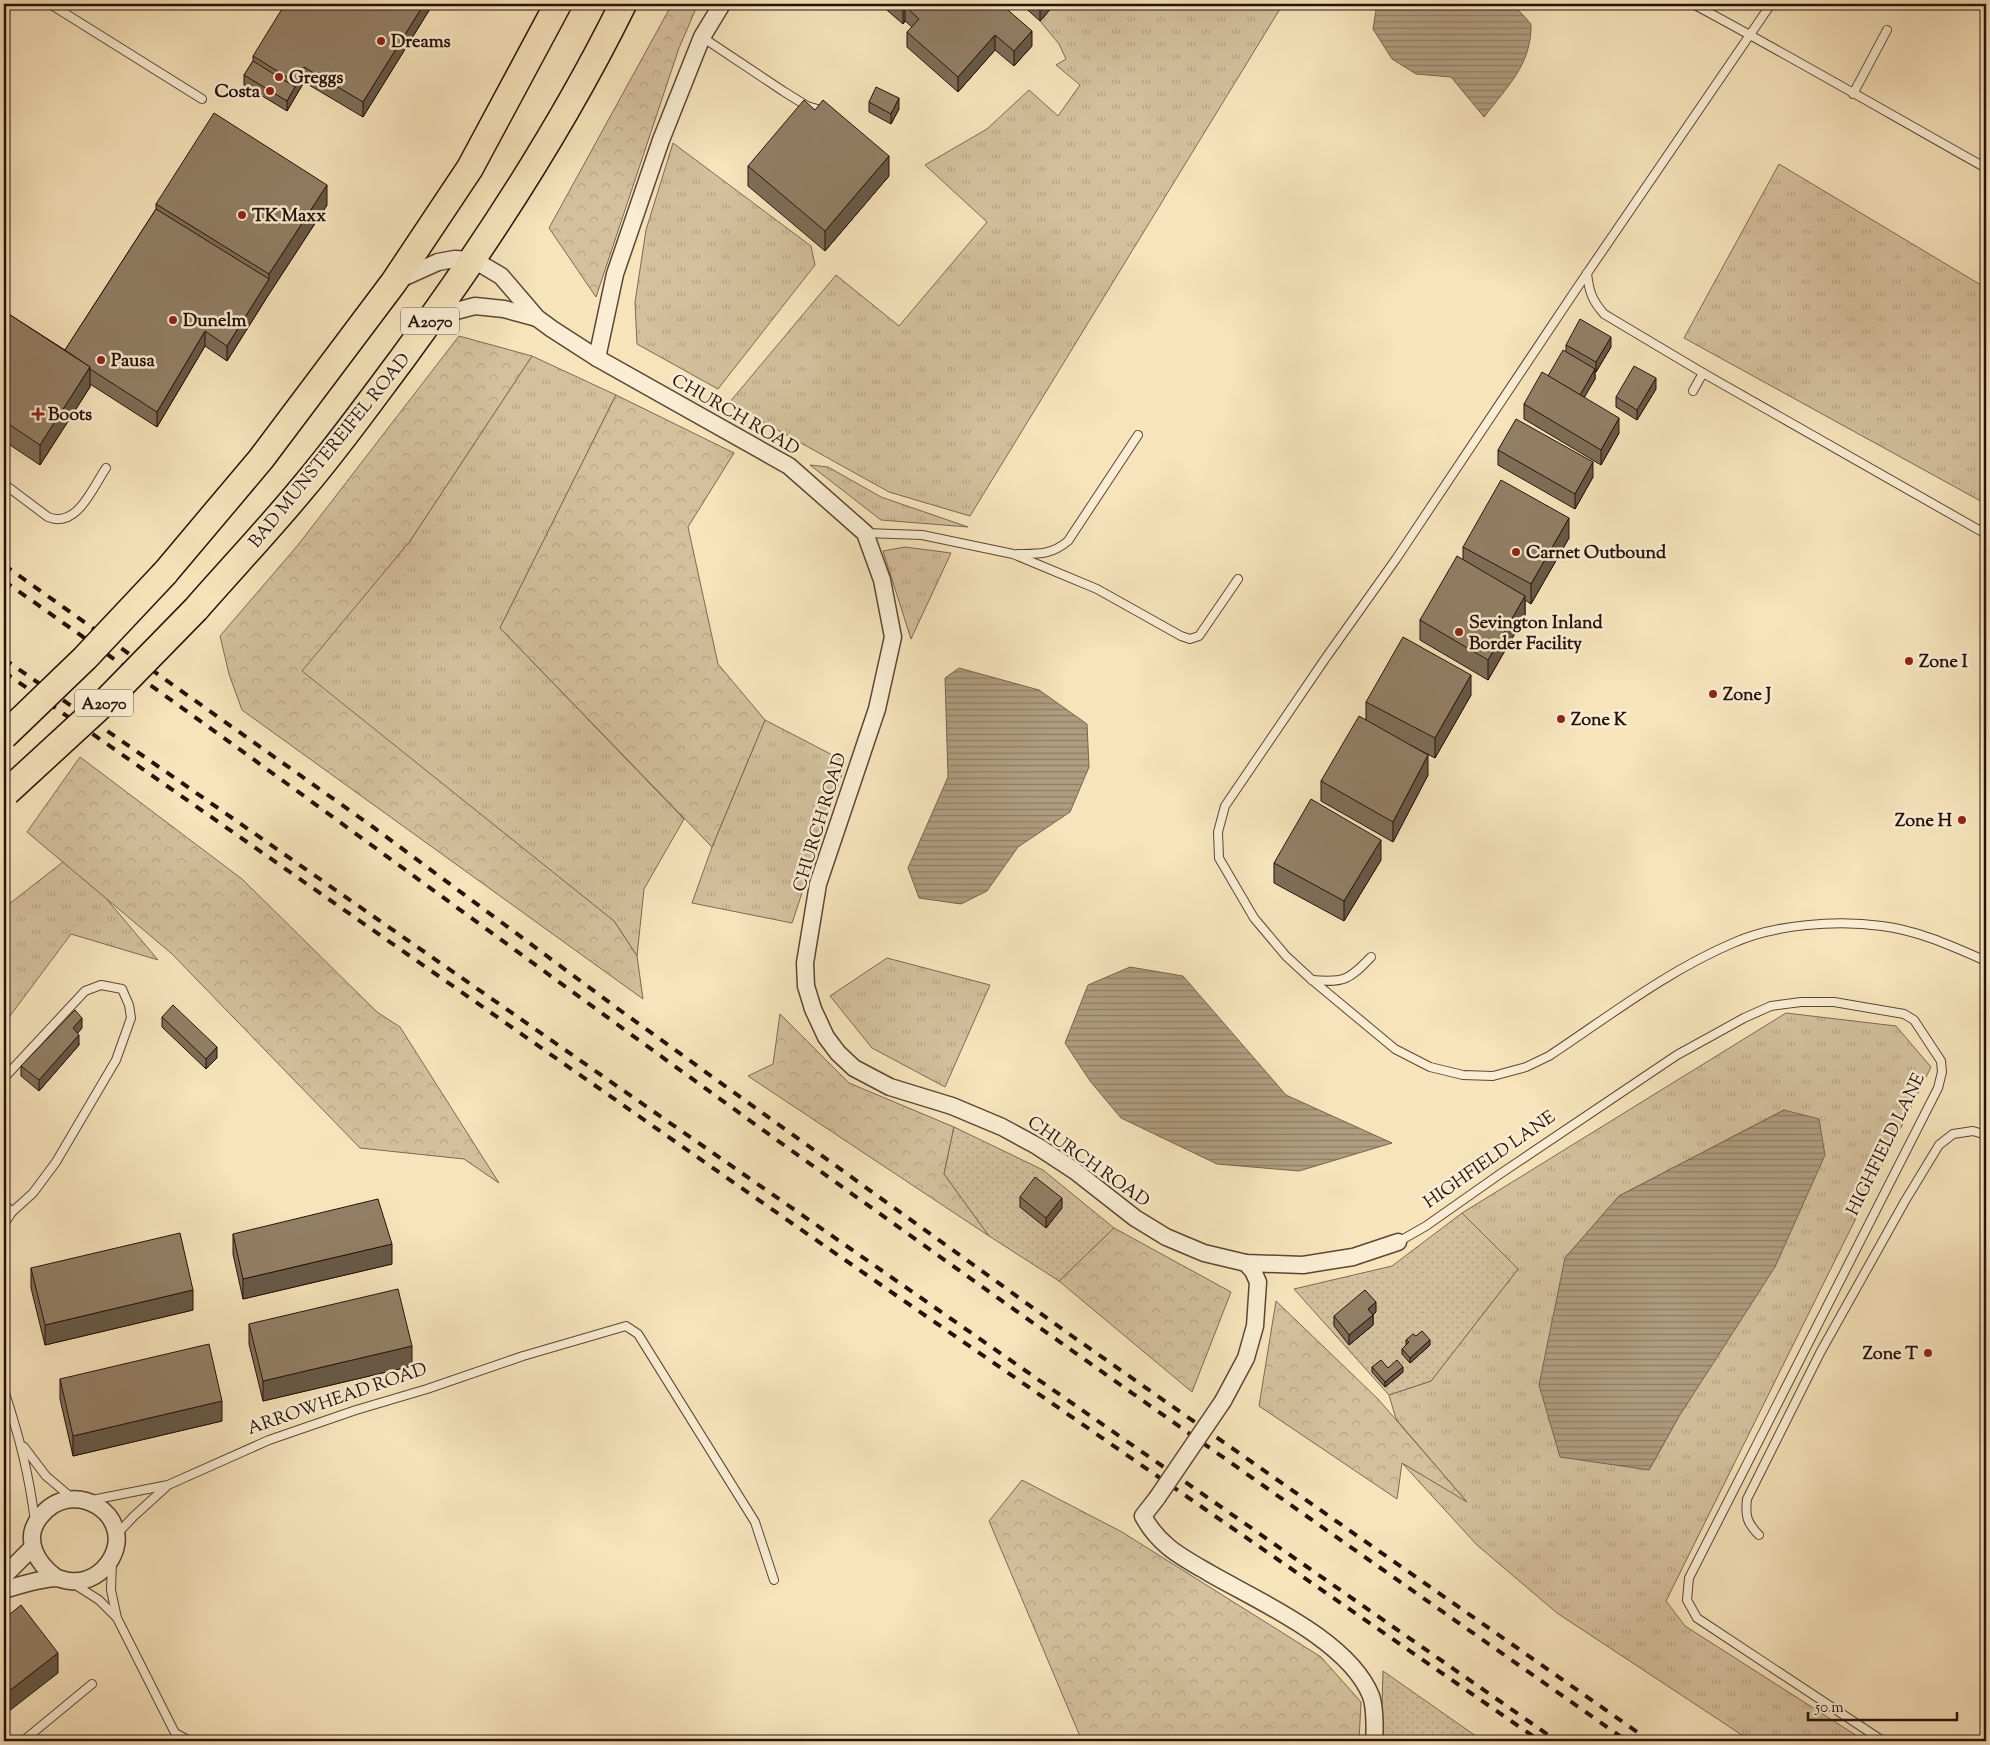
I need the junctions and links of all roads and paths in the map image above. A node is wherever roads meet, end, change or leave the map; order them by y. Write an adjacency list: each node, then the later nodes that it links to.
1 (50, 4): 11 (lane)
2 (558, 4): 16 (highway, A2070)
3 (623, 4): 14 (highway, BAD MUNSTEREIFEL ROAD / A2070)
4 (722, 4): 9 (street)
5 (1693, 4): 8 (lane)
6 (1771, 4): 8 (lane)
7 (1887, 30): 10 (lane)
8 (1750, 34): 10 (lane); 15 (lane)
9 (702, 37): 12 (lane); 19 (street)
10 (1853, 94): 13 (lane)
11 (202, 99)
12 (830, 113)
13 (1986, 168)
14 (474, 260): 16 (street); 17 (highway, BAD MUNSTEREIFEL ROAD / A2070); 18 (street, CHURCH ROAD)
15 (1587, 274): 20 (lane); 33 (lane)
16 (394, 282): 29 (highway, A2070, bridge)
17 (433, 317): 18 (street, CHURCH ROAD); 30 (highway, BAD MUNSTEREIFEL ROAD / A2070, bridge)
18 (537, 318): 19 (street, CHURCH ROAD)
19 (597, 358): 25 (street, CHURCH ROAD)
20 (1702, 373): 21 (lane); 26 (lane)
21 (1693, 391)
22 (1138, 435): 27 (lane)
23 (106, 468): 24 (lane)
24 (4, 484)
25 (865, 533): 27 (lane); 40 (street, CHURCH ROAD)
26 (1986, 534)
27 (1013, 554): 28 (lane)
28 (1238, 580)
29 (4, 736)
30 (6, 794)
31 (1371, 957): 33 (lane)
32 (1986, 961): 33 (lane)
33 (1312, 980)
34 (4, 1078): 37 (lane)
35 (1986, 1135): 46 (lane)
36 (4, 1204): 37 (lane)
37 (12, 1212): 38 (lane)
38 (4, 1224)
39 (1398, 1242): 40 (street, HIGHFIELD LANE); 60 (lane, HIGHFIELD LANE)
40 (1246, 1263): 59 (street, bridge)
41 (4, 1390): 42 (lane)
42 (21, 1443): 44 (lane); 45 (lane)
43 (168, 1485): 44 (lane, ARROWHEAD ROAD); 47 (lane, ARROWHEAD ROAD); 52 (lane, ARROWHEAD ROAD)
44 (80, 1499): 45 (street); 47 (street)
45 (35, 1526): 48 (street)
46 (1760, 1535)
47 (115, 1536): 49 (street)
48 (33, 1547): 50 (street); 51 (street)
49 (112, 1556): 51 (street); 54 (lane)
50 (4, 1576)
51 (63, 1580): 53 (street); 54 (lane)
52 (774, 1580)
53 (4, 1590)
54 (117, 1618): 56 (lane)
55 (92, 1684): 57 (lane)
56 (174, 1737): 58 (lane)
57 (23, 1741)
58 (190, 1741)
59 (1374, 1741)
60 (1883, 1741)

